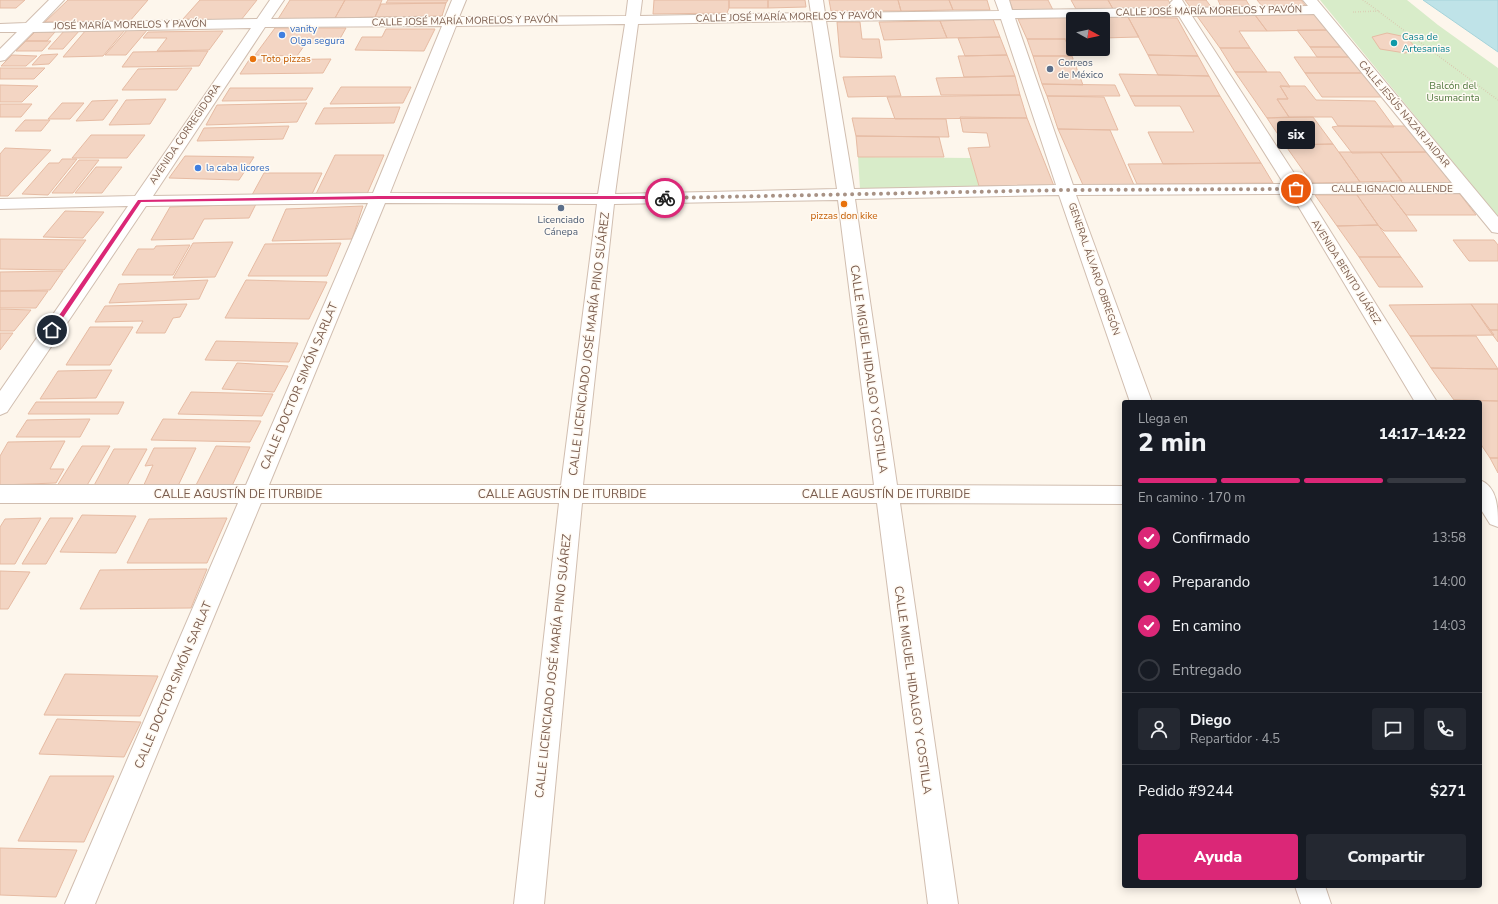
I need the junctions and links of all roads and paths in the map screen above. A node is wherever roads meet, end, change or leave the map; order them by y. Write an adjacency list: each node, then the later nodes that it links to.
1 (57, 0): 12 (street)
2 (277, 0): 11 (street, AVENIDA CORREGIDORA)
3 (459, 0): 10 (street, CALLE DOCTOR SIMÓN SARLAT)
4 (1363, 0): 15 (path)
5 (1314, 5): 6 (street, CALLE JOSÉ MARÍA MORELOS Y PAVÓN); 16 (street, CALLE JESÚS NAZAR JAIDAR)
6 (1179, 6): 7 (street, CALLE JOSÉ MARÍA MORELOS Y PAVÓN); 17 (street, AVENIDA BENITO JUÁREZ)
7 (1005, 7): 8 (street, CALLE JOSÉ MARÍA MORELOS Y PAVÓN); 18 (street, GENERAL ÁLVARO OBREGÓN)
8 (817, 8): 9 (street, CALLE JOSÉ MARÍA MORELOS Y PAVÓN); 19 (street, CALLE MIGUEL HIDALGO Y COSTILLA)
9 (633, 10): 10 (street, CALLE JOSÉ MARÍA MORELOS Y PAVÓN); 21 (street, CALLE LICENCIADO JOSÉ MARÍA PINO SUÁREZ)
10 (450, 22): 11 (street, CALLE JOSÉ MARÍA MORELOS Y PAVÓN); 20 (street, CALLE DOCTOR SIMÓN SARLAT)
11 (261, 23): 12 (street, JOSÉ MARÍA MORELOS Y PAVÓN); 22 (street, AVENIDA CORREGIDORA)
12 (29, 27): 13 (street, JOSÉ MARÍA MORELOS Y PAVÓN); 14 (street)
13 (0, 28)
14 (0, 57)
15 (1498, 100)
16 (1465, 188): 17 (street, CALLE IGNACIO ALLENDE); 24 (street, CALLE JESÚS NAZAR JAIDAR)
17 (1296, 189): 18 (street, CALLE IGNACIO ALLENDE); 26 (street, AVENIDA BENITO JUÁREZ)
18 (1066, 190): 19 (street, CALLE IGNACIO ALLENDE); 25 (street, GENERAL ÁLVARO OBREGÓN)
19 (846, 194): 21 (street, CALLE IGNACIO ALLENDE); 31 (street, CALLE MIGUEL HIDALGO Y COSTILLA)
20 (379, 198): 21 (street, CALLE IGNACIO ALLENDE); 22 (street, CALLE IGNACIO ALLENDE); 29 (street, CALLE DOCTOR SIMÓN SARLAT)
21 (606, 199): 30 (street, CALLE LICENCIADO JOSÉ MARÍA PINO SUÁREZ)
22 (137, 201): 23 (street, CALLE IGNACIO ALLENDE); 27 (street, AVENIDA CORREGIDORA)
23 (0, 204)
24 (1498, 228)
25 (1140, 400)
26 (1425, 400)
27 (0, 407)
28 (0, 494): 29 (street, CALLE AGUSTÍN DE ITURBIDE)
29 (254, 494): 30 (street, CALLE AGUSTÍN DE ITURBIDE); 34 (street, CALLE DOCTOR SIMÓN SARLAT)
30 (571, 494): 31 (street, CALLE AGUSTÍN DE ITURBIDE); 35 (street, CALLE LICENCIADO JOSÉ MARÍA PINO SUÁREZ)
31 (886, 494): 32 (street, CALLE AGUSTÍN DE ITURBIDE); 36 (street, CALLE MIGUEL HIDALGO Y COSTILLA)
32 (1122, 496)
33 (1311, 888): 37 (street)
34 (80, 904)
35 (528, 904)
36 (943, 904)
37 (1316, 904)

